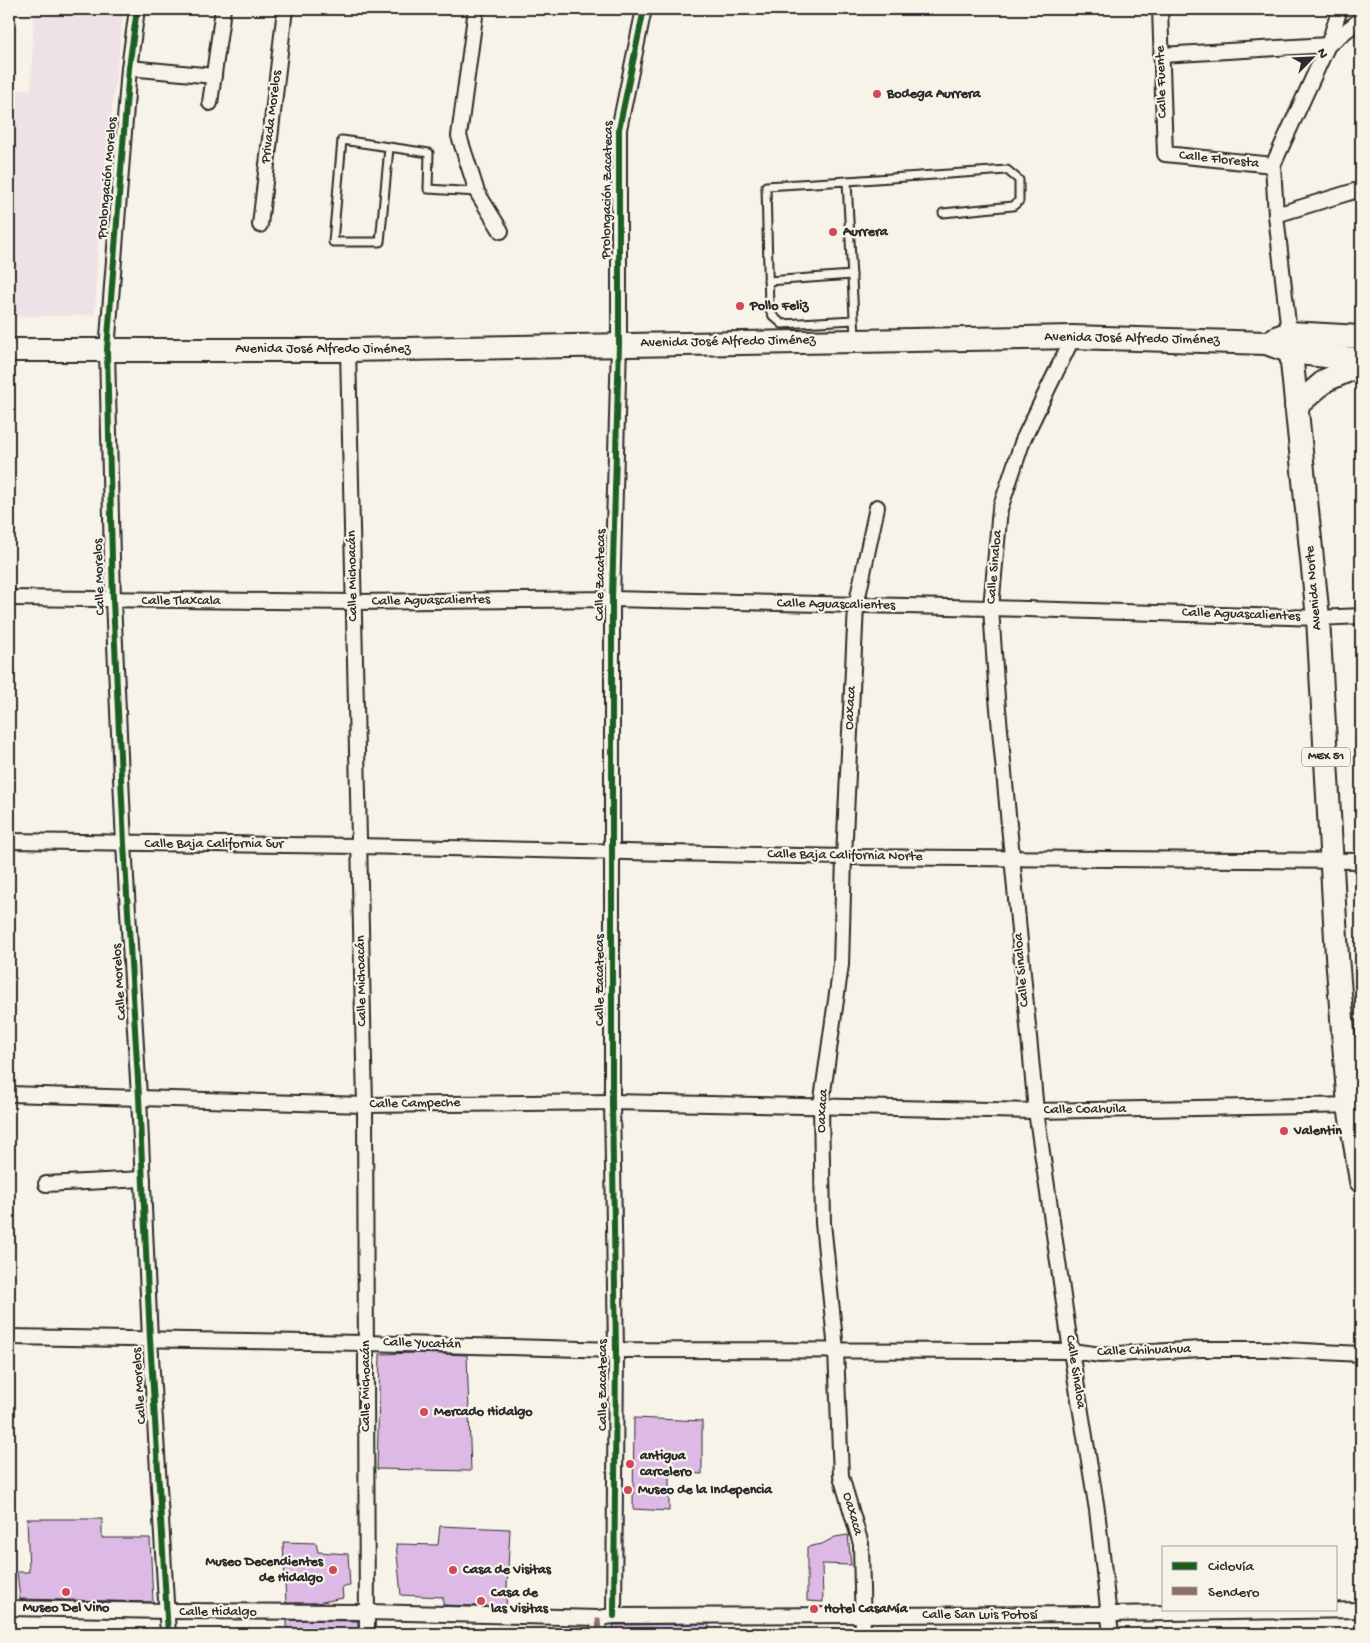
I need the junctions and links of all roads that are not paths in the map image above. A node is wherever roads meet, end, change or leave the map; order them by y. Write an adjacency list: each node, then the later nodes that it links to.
1 (137, 9): 11 (street, Prolongación Morelos)
2 (223, 9): 12 (street)
3 (285, 9): 22 (street, Privada Morelos)
4 (476, 9): 19 (street)
5 (644, 9): 30 (street, Prolongación Zacatecas)
6 (1160, 9): 10 (street, Calle Fuente)
7 (1340, 9): 9 (street, Avenida Norte)
8 (1361, 18): 9 (street)
9 (1328, 45): 10 (street); 16 (street, Avenida Norte)
10 (1161, 55): 15 (street, Calle Fuente)
11 (129, 68): 12 (street); 32 (street, Prolongación Morelos)
12 (214, 76): 13 (street)
13 (210, 103)
14 (389, 148): 14 (lane); 19 (lane)
15 (1165, 154): 16 (street, Calle Floresta)
16 (1273, 165): 21 (street, Avenida Norte)
17 (847, 181): 20 (lane); 24 (lane); 25 (lane)
18 (1361, 189): 21 (street)
19 (477, 192): 23 (street)
20 (943, 213)
21 (1276, 215): 29 (street, Avenida Norte)
22 (260, 225)
23 (501, 231)
24 (852, 275): 25 (lane); 26 (lane)
25 (768, 281): 26 (lane)
26 (855, 330): 27 (main road, Avenida José Alfredo Jiménez); 30 (main road, Avenida José Alfredo Jiménez)
27 (1072, 337): 29 (main road, Avenida José Alfredo Jiménez); 43 (street, Calle Sinaloa)
28 (1361, 337): 29 (main road)
29 (1290, 343): 34 (main road); 36 (main road, Avenida Norte / MEX 51)
30 (619, 344): 33 (main road, Avenida José Alfredo Jiménez); 39 (street, Calle Zacatecas)
31 (9, 350): 32 (main road, Avenida José Alfredo Jiménez)
32 (106, 350): 33 (main road, Avenida José Alfredo Jiménez); 40 (street, Calle Morelos)
33 (348, 350): 41 (street, Calle Michoacán)
34 (1361, 360)
35 (1361, 366): 36 (main road)
36 (1296, 406): 45 (main road, Avenida Norte / MEX 51)
37 (877, 507): 42 (street, Oaxaca)
38 (9, 598): 40 (street, Calle Tlaxcala)
39 (612, 599): 41 (street, Calle Aguascalientes); 42 (street, Calle Aguascalientes); 49 (street, Calle Zacatecas)
40 (113, 600): 41 (street, Calle Tlaxcala); 47 (street, Calle Morelos)
41 (354, 602): 48 (street, Calle Michoacán)
42 (856, 606): 43 (street, Calle Aguascalientes); 50 (street, Oaxaca)
43 (991, 608): 45 (street, Calle Aguascalientes); 51 (street, Calle Sinaloa)
44 (1361, 616): 45 (street, Calle Aguascalientes)
45 (1318, 618): 53 (main road, Avenida Norte / MEX 51)
46 (9, 841): 47 (street, Calle Baja California Sur)
47 (124, 844): 48 (street, Calle Baja California Sur); 55 (street, Calle Morelos)
48 (358, 846): 49 (street, Calle Baja California Norte); 57 (street, Calle Michoacán)
49 (612, 852): 50 (street, Calle Baja California Norte); 56 (street, Calle Zacatecas)
50 (844, 857): 51 (street, Calle Baja California Norte); 58 (street, Oaxaca)
51 (1012, 858): 53 (street, Calle Baja California Norte); 60 (street, Calle Sinaloa)
52 (1361, 861): 53 (street, Calle Baja California Norte)
53 (1332, 862): 59 (main road, Avenida Norte / MEX 51)
54 (9, 1094): 55 (street, Calle Campeche)
55 (139, 1097): 57 (street, Calle Campeche); 61 (street, Calle Morelos)
56 (612, 1102): 57 (street, Calle Campeche); 58 (street, Calle Campeche); 67 (street, Calle Zacatecas)
57 (365, 1105): 66 (street, Calle Michoacán)
58 (821, 1106): 60 (street, Calle Coahuila); 68 (street, Oaxaca)
59 (1355, 1106): 60 (street, Calle Coahuila); 62 (main road, Avenida Norte / MEX 51)
60 (1036, 1111): 69 (street, Calle Sinaloa)
61 (143, 1179): 63 (street); 65 (street, Calle Morelos)
62 (1361, 1181)
63 (46, 1184)
64 (9, 1337): 65 (street, Calle Yucatán)
65 (150, 1339): 66 (street, Calle Yucatán); 73 (street, Calle Morelos)
66 (366, 1343): 67 (street, Calle Yucatán); 74 (street, Calle Michoacán)
67 (616, 1350): 68 (street, Calle Yucatán); 77 (street, Calle Zacatecas)
68 (836, 1350): 69 (street, Calle Chihuahua); 76 (street, Oaxaca)
69 (1071, 1351): 70 (street, Calle Chihuahua); 75 (street, Calle Sinaloa)
70 (1361, 1354)
71 (9, 1608): 73 (street, Calle Hidalgo)
72 (1361, 1610): 75 (street, Calle San Luis Potosí)
73 (167, 1611): 74 (street, Calle Hidalgo); 79 (street, Calle Morelos)
74 (366, 1612): 78 (street, Calle Hidalgo); 80 (street, Calle Michoacán)
75 (1109, 1614): 76 (street, Calle San Luis Potosí); 83 (street, Calle Sinaloa)
76 (863, 1615): 77 (street, Calle San Luis Potosí); 82 (street, Oaxaca)
77 (614, 1616): 78 (street, Calle San Luis Potosí)
78 (598, 1618): 81 (street)
79 (168, 1634)
80 (367, 1634)
81 (599, 1634)
82 (863, 1634)
83 (1111, 1634)

